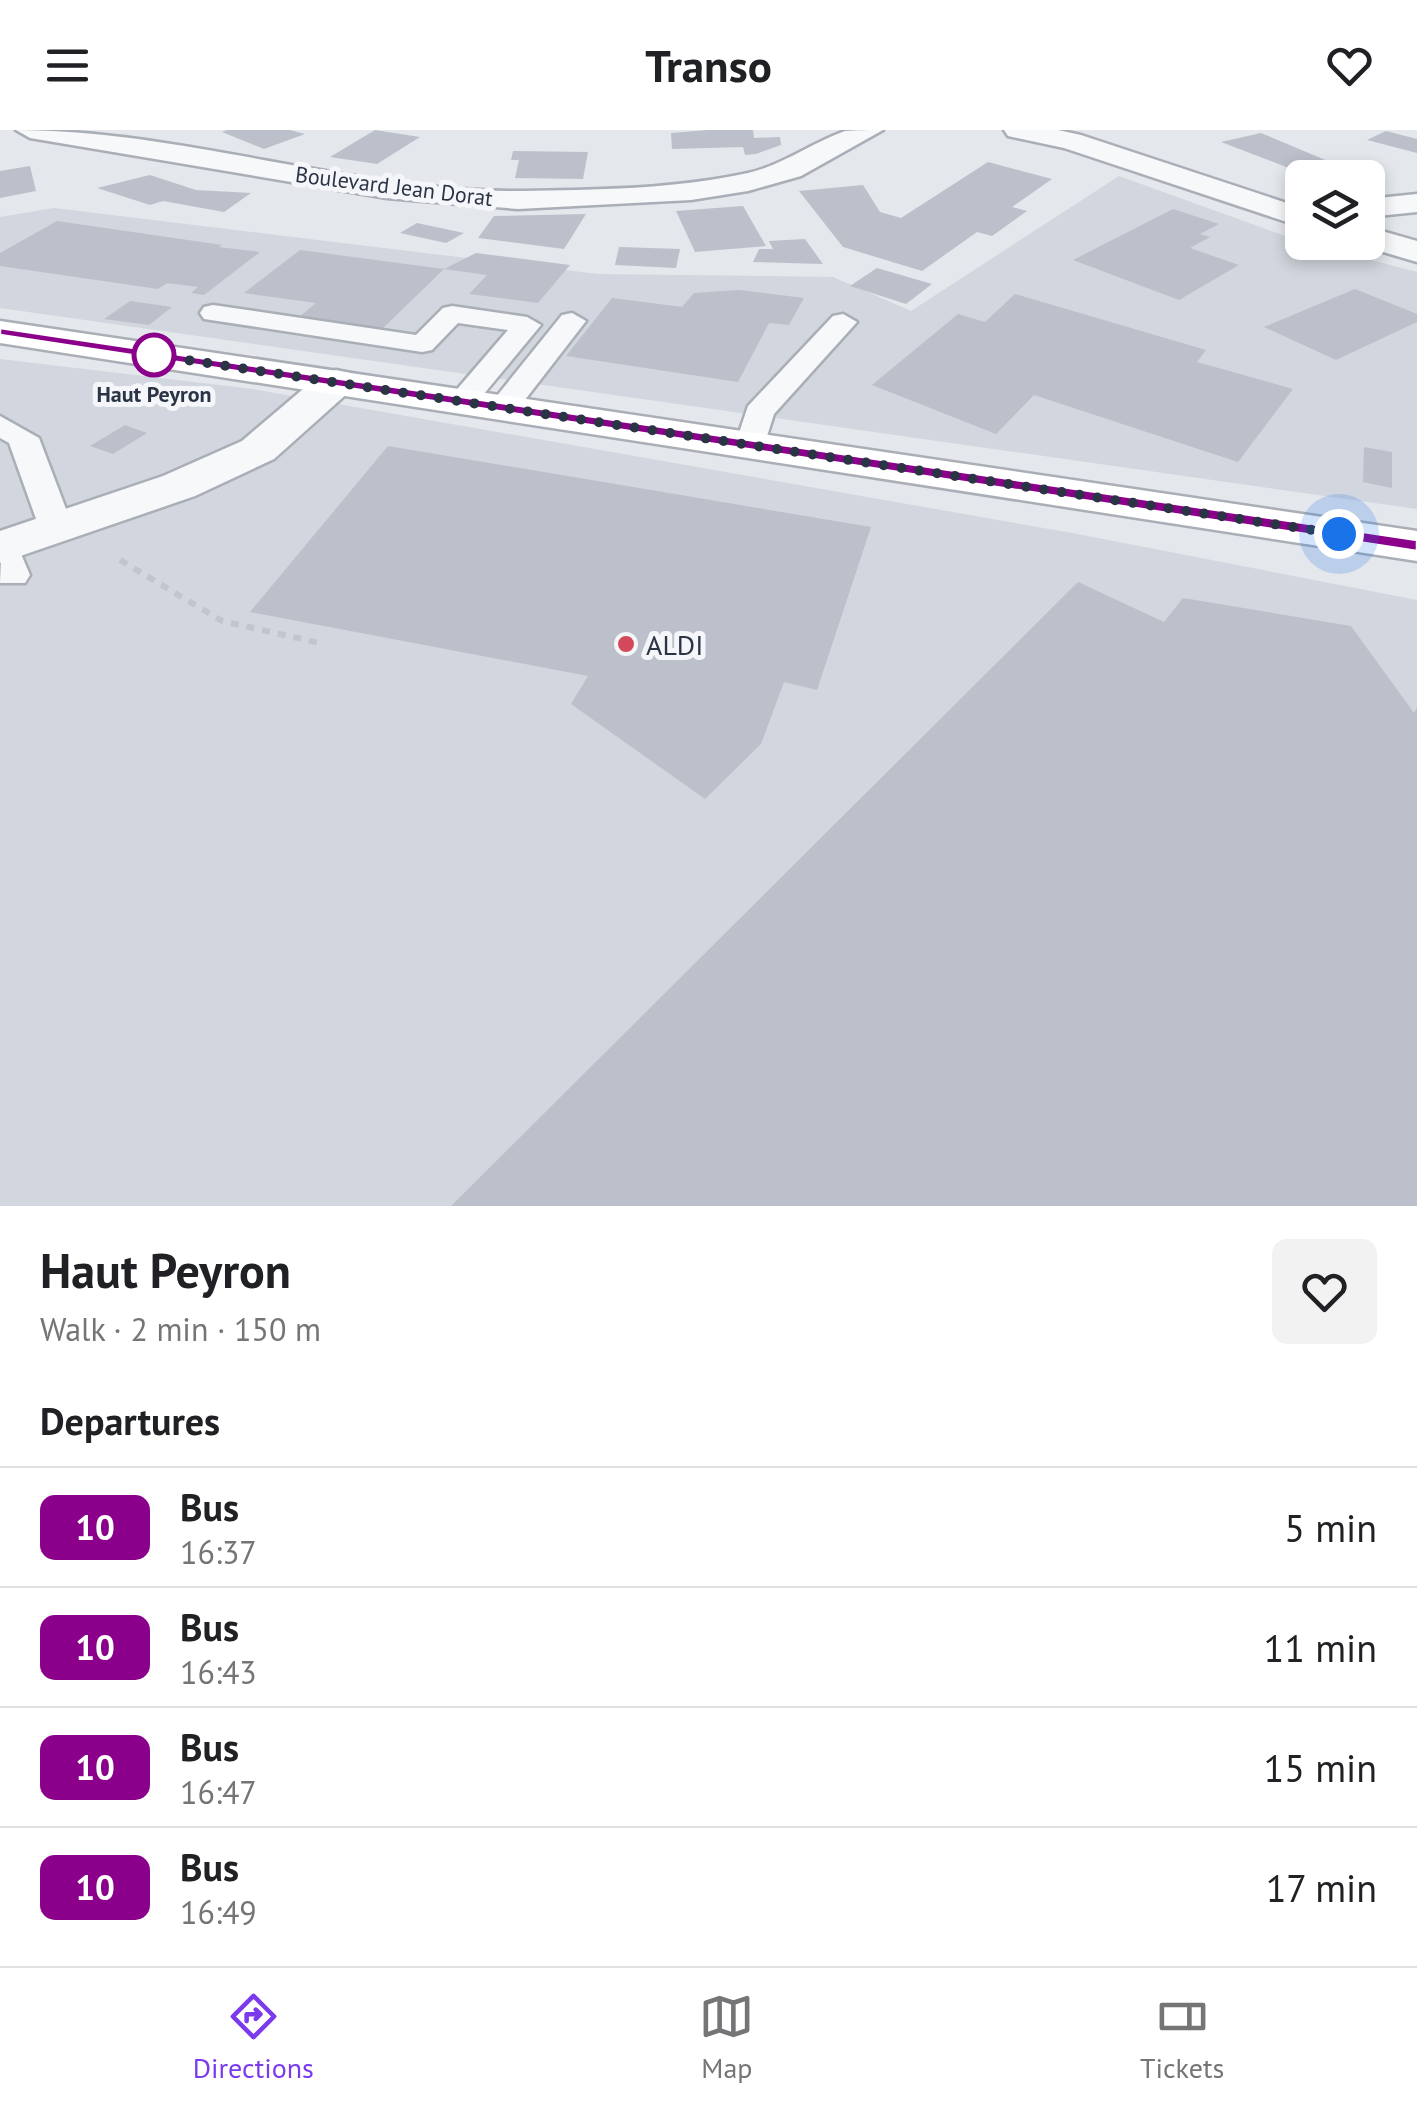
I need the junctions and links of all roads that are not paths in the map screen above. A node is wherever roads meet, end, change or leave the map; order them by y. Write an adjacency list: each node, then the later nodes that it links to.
1 (30, 130): 2 (street, Boulevard Jean Dorat)
2 (869, 130)
3 (1028, 131): 4 (street)
4 (1079, 135): 7 (street)
5 (1417, 202): 6 (street)
6 (1385, 206)
7 (1285, 212)
8 (1385, 242): 9 (street)
9 (1417, 252)
10 (213, 313): 15 (lane)
11 (572, 321): 15 (lane)
12 (844, 322): 17 (lane)
13 (0, 332): 14 (street)
14 (336, 382): 15 (street); 18 (street)
15 (482, 404): 17 (street)
16 (8, 437): 18 (lane)
17 (751, 445): 19 (street)
18 (72, 524): 20 (street)
19 (1417, 546)
20 (5, 557)

